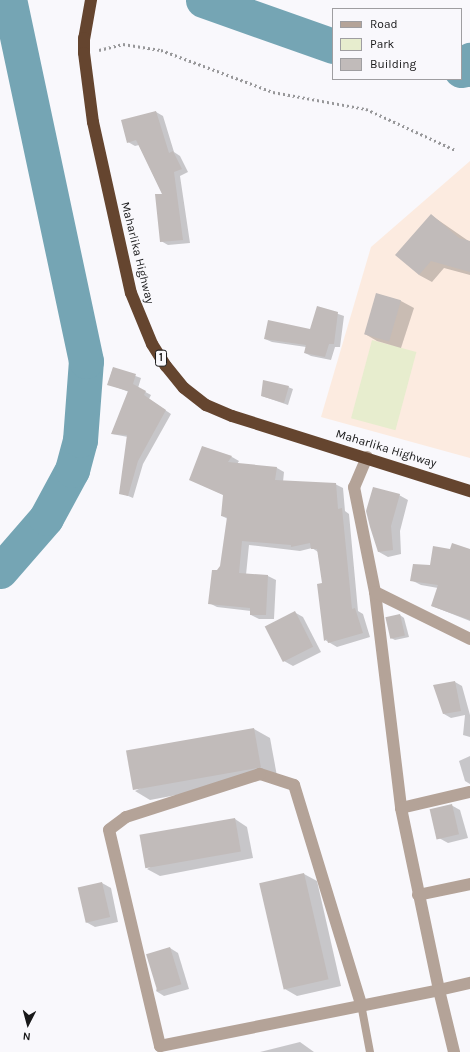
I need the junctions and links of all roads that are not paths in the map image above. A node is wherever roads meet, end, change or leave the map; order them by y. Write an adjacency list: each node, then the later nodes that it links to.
1 (91, 0): 2 (highway, Maharlika Highway / 1)
2 (367, 457): 3 (highway, Maharlika Highway / 1); 4 (street)
3 (470, 491)
4 (375, 592): 5 (street); 7 (street)
5 (470, 639)
6 (470, 792): 7 (street)
7 (401, 808): 9 (street)
8 (470, 884): 9 (street)
9 (418, 895): 11 (street)
10 (470, 983): 11 (street)
11 (440, 990): 12 (street); 14 (street)
12 (362, 1004): 12 (street); 13 (lane)
13 (370, 1052)
14 (454, 1052)

